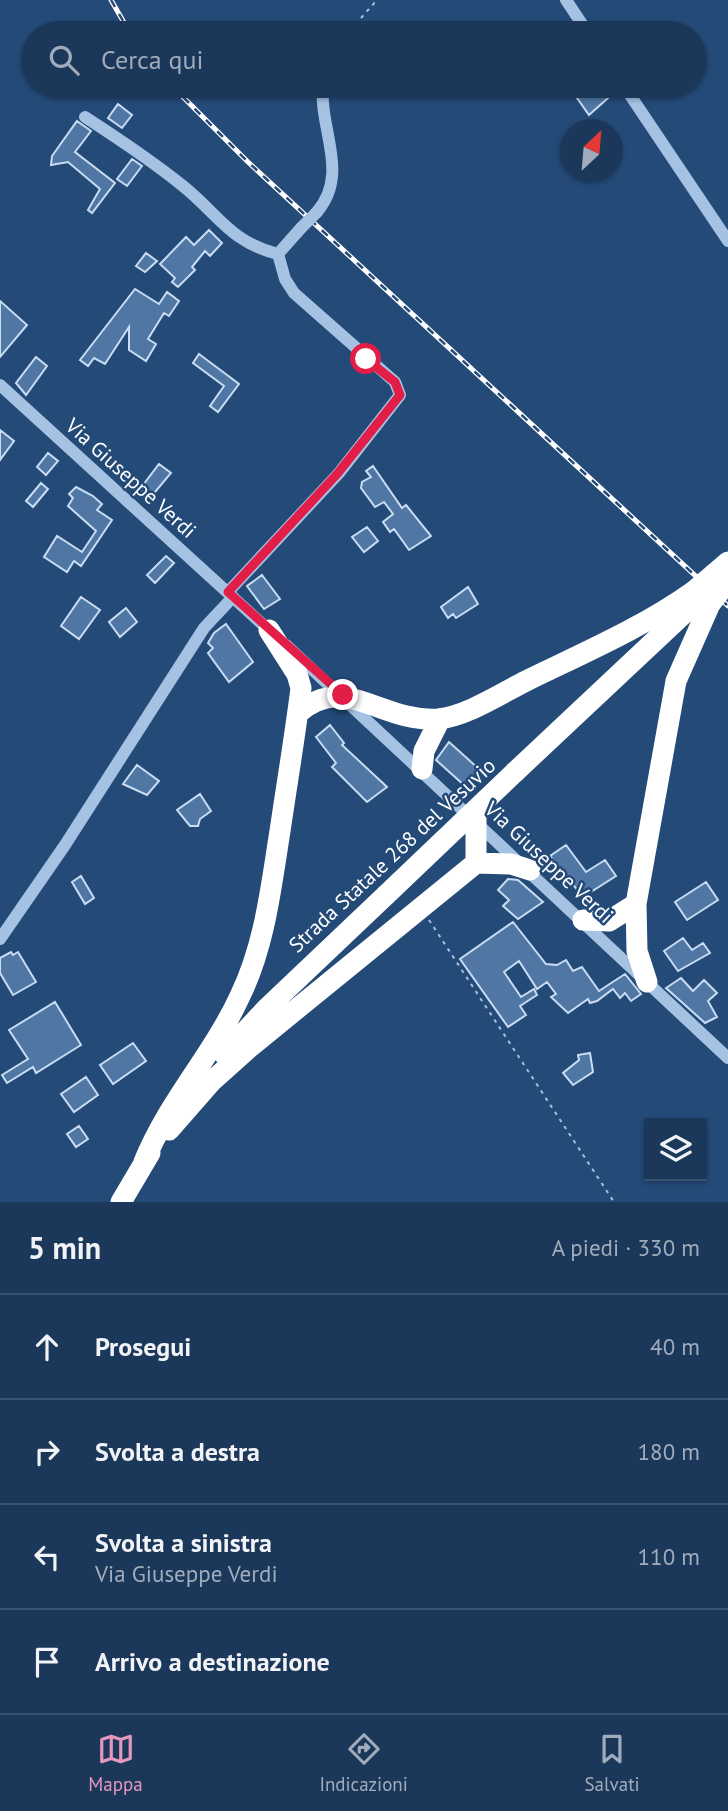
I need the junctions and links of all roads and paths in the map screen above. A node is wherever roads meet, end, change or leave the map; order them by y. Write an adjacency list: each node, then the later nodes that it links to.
1 (377, 0): 3 (path)
2 (566, 0): 4 (street)
3 (359, 21)
4 (580, 21)
5 (325, 98): 9 (street, bridge)
6 (632, 98): 8 (street)
7 (85, 117): 9 (street)
8 (728, 241)
9 (278, 254): 12 (street)
10 (0, 385): 12 (street, Via Giuseppe Verdi)
11 (724, 575): 13 (highway, bridge)
12 (231, 595): 14 (street, Via Giuseppe Verdi); 25 (street)
13 (702, 597): 17 (highway); 22 (highway); 28 (highway, Strada Statale 268 del Vesuvio, bridge)
14 (269, 630): 15 (street, Via Giuseppe Verdi); 16 (highway)
15 (343, 695): 16 (highway); 17 (highway); 18 (street, Via Giuseppe Verdi)
16 (298, 713): 29 (highway)
17 (440, 719): 18 (highway)
18 (422, 769): 19 (street, Via Giuseppe Verdi)
19 (475, 820): 20 (highway); 21 (street, Via Giuseppe Verdi)
20 (475, 863): 21 (highway); 23 (highway)
21 (530, 870): 24 (street, Via Giuseppe Verdi)
22 (635, 904): 24 (highway); 26 (highway)
23 (421, 907): 28 (highway); 31 (path)
24 (583, 920): 26 (street, Via Giuseppe Verdi)
25 (0, 939)
26 (647, 982): 27 (street, Via Giuseppe Verdi)
27 (727, 1056)
28 (156, 1143): 29 (highway, Strada Statale 268 del Vesuvio)
29 (144, 1162): 30 (highway, Strada Statale 268 del Vesuvio)
30 (121, 1202)
31 (614, 1202)

